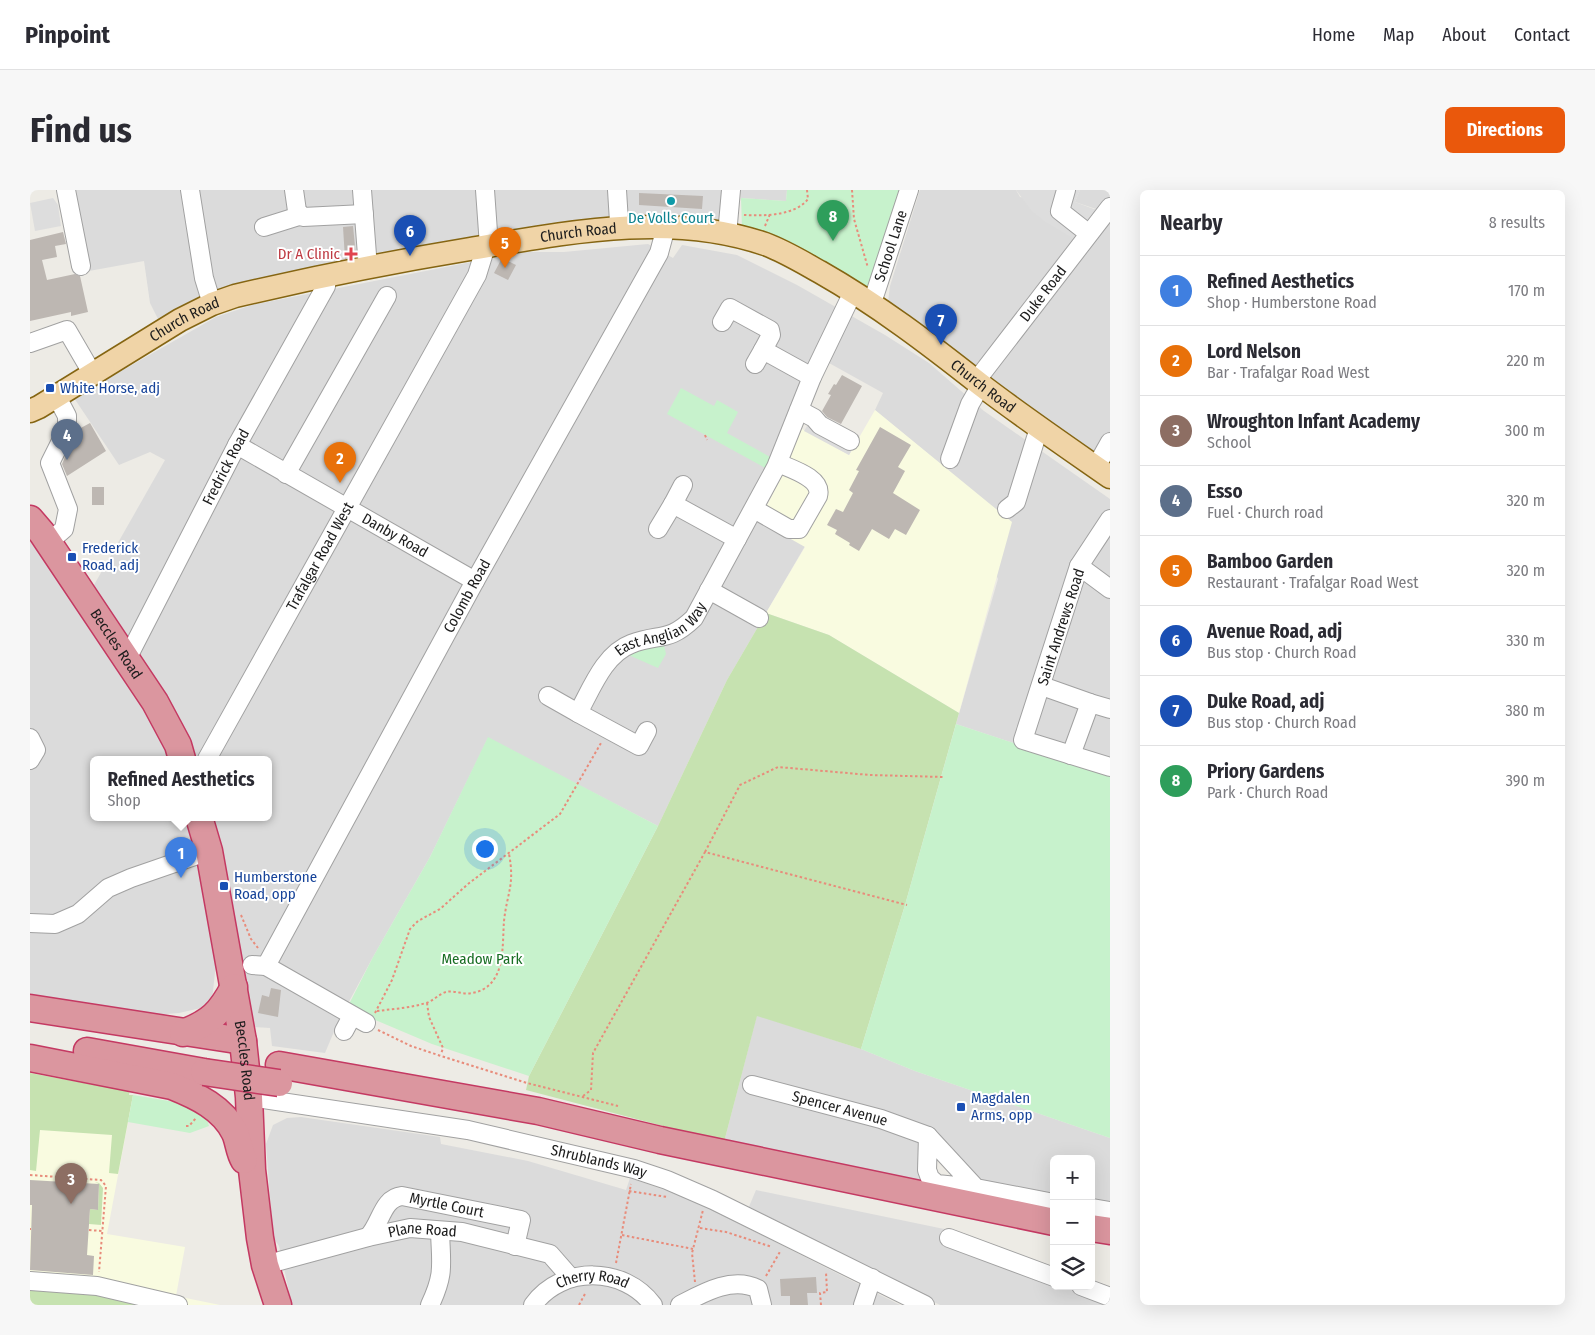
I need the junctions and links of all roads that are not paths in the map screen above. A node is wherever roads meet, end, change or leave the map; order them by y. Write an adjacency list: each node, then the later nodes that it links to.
1 (66, 190): 19 (street)
2 (190, 190): 24 (street)
3 (294, 190): 12 (street)
4 (362, 190): 11 (street)
5 (485, 190): 18 (street)
6 (617, 190): 13 (street)
7 (731, 190): 14 (street)
8 (910, 190): 23 (street, School Lane)
9 (1066, 190): 17 (street)
10 (1110, 207): 17 (street, Duke Road)
11 (364, 214): 12 (street); 20 (street)
12 (299, 216): 15 (street)
13 (619, 222)
14 (729, 224): 16 (main road, Church Road); 23 (main road, Church Road)
15 (264, 227)
16 (666, 227): 18 (main road, Church Road); 51 (street, Colomb Road)
17 (1099, 227): 29 (street, Duke Road)
18 (487, 246): 20 (main road, Church Road); 43 (street, Trafalgar Road West)
19 (81, 266)
20 (368, 268): 21 (main road, Church Road)
21 (328, 276): 24 (main road, Church Road); 35 (street, Fredrick Road)
22 (387, 296): 39 (street)
23 (867, 296): 28 (street, East Anglian Way); 29 (main road, Church Road)
24 (212, 304): 27 (main road, Church Road)
25 (722, 322): 28 (street)
26 (30, 343): 27 (street)
27 (92, 373): 30 (main road, Church Road)
28 (812, 377): 31 (street, East Anglian Way)
29 (979, 383): 32 (main road, Church Road); 36 (street, Duke Road)
30 (39, 409): 48 (street)
31 (799, 410): 33 (street); 37 (street, East Anglian Way)
32 (1039, 428): 38 (main road, Church Road); 45 (street)
33 (850, 441)
34 (1110, 442): 38 (street)
35 (237, 446): 39 (street, Danby Road); 55 (street, Fredrick Road)
36 (950, 460)
37 (778, 463): 44 (street, East Anglian Way); 44 (street)
38 (1103, 472)
39 (286, 474): 43 (street, Danby Road)
40 (683, 485): 41 (street)
41 (673, 504): 47 (street); 49 (street)
42 (30, 506): 48 (highway, Beccles Road)
43 (346, 508): 51 (street, Danby Road); 65 (street, Trafalgar Road West)
44 (754, 509): 49 (street, East Anglian Way)
45 (1007, 509)
46 (1110, 519): 50 (street, Saint Andrews Road)
47 (658, 529)
48 (40, 532): 55 (highway, Beccles Road)
49 (737, 539): 53 (street, East Anglian Way)
50 (1079, 566): 52 (street); 56 (street, Saint Andrews Road)
51 (475, 581): 73 (street, Colomb Road)
52 (1110, 589)
53 (709, 590): 54 (street); 60 (street, East Anglian Way)
54 (759, 618)
55 (127, 659): 64 (highway, Beccles Road)
56 (1042, 686): 58 (street); 63 (street, Saint Andrews Road)
57 (548, 696): 60 (street)
58 (1090, 703): 59 (street); 63 (street)
59 (1110, 709)
60 (578, 713): 62 (street)
61 (30, 738): 66 (street)
62 (640, 745)
63 (1071, 755): 67 (street)
64 (181, 756)
65 (209, 756)
66 (30, 760)
67 (1110, 767)
68 (200, 821): 69 (highway, Beccles Road)
69 (209, 851): 70 (street); 71 (highway, Beccles Road)
70 (30, 923)
71 (234, 987): 75 (highway); 77 (highway, Beccles Road)
72 (30, 1008): 75 (highway)
73 (359, 1020)
74 (30, 1024): 79 (highway)
75 (184, 1033): 77 (highway)
76 (30, 1041): 79 (highway)
77 (243, 1041): 83 (highway, Beccles Road)
78 (30, 1058): 82 (highway)
79 (205, 1063): 80 (highway, bridge)
80 (279, 1074): 90 (highway); 95 (highway)
81 (752, 1085): 84 (street, Spencer Avenue)
82 (172, 1086): 83 (highway); 85 (highway)
83 (249, 1097): 85 (highway, Beccles Road); 103 (street, Shrublands Way)
84 (928, 1136): 86 (street, Spencer Avenue); 86 (street)
85 (252, 1170): 100 (highway, Beccles Road)
86 (976, 1188): 87 (street)
87 (1050, 1202)
88 (1095, 1209): 89 (street)
89 (1110, 1211)
90 (1050, 1221)
91 (1095, 1229): 93 (highway)
92 (440, 1231): 94 (street, Plane Road); 98 (street, Plane Road); 110 (street)
93 (1110, 1231)
94 (368, 1236): 98 (street, Myrtle Court); 100 (street, Plane Road)
95 (1050, 1237)
96 (950, 1238): 101 (street)
97 (1095, 1245): 99 (highway)
98 (516, 1246): 102 (street, Plane Road)
99 (1110, 1247)
100 (265, 1265): 109 (highway, Beccles Road)
101 (1050, 1276)
102 (572, 1278): 111 (street, Cherry Road); 112 (street, Cherry Road)
103 (872, 1278): 114 (street); 115 (street, Shrublands Way)
104 (30, 1281): 108 (street)
105 (1092, 1290): 107 (street)
106 (760, 1297): 113 (street)
107 (1110, 1297)
108 (178, 1305)
109 (278, 1305)
110 (430, 1305)
111 (534, 1305)
112 (653, 1305)
113 (680, 1305)
114 (864, 1305)
115 (924, 1305)

